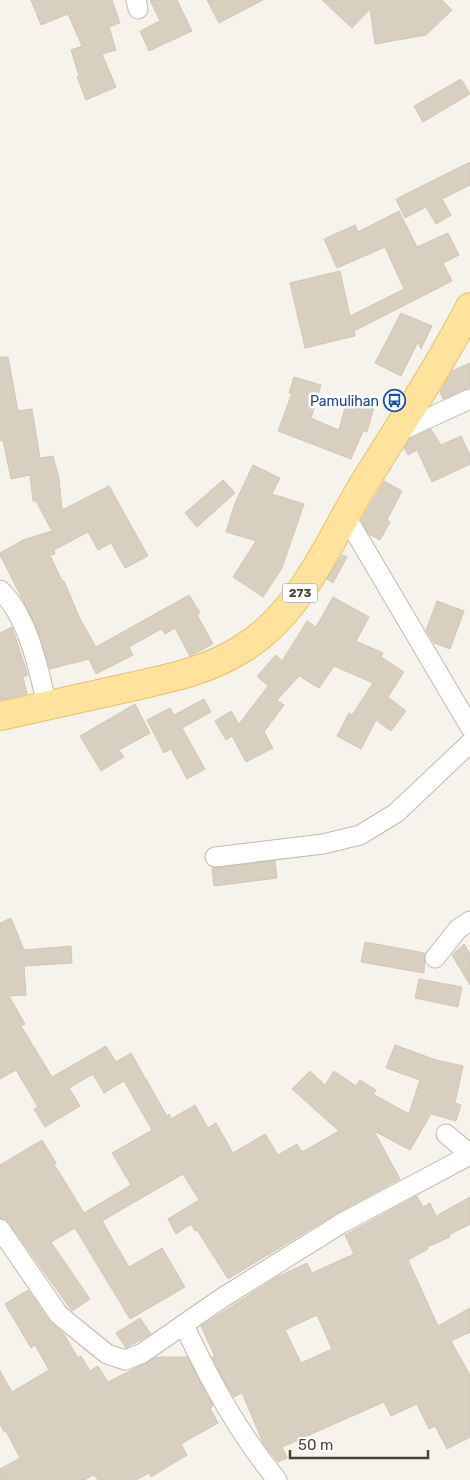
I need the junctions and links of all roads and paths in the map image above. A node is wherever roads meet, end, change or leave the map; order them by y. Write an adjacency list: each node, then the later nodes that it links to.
1 (470, 307): 3 (main road, 273)
2 (470, 398): 3 (street)
3 (396, 433): 4 (main road, 273)
4 (345, 515): 6 (main road, 273); 8 (street)
5 (0, 590): 6 (street)
6 (47, 706): 7 (main road, 273)
7 (0, 716)
8 (470, 727)
9 (470, 742): 10 (street)
10 (216, 857)
11 (470, 920): 12 (street)
12 (435, 958)
13 (446, 1134): 14 (street)
14 (470, 1154): 16 (street)
15 (0, 1230): 16 (street)
16 (184, 1325): 17 (street)
17 (277, 1480)

